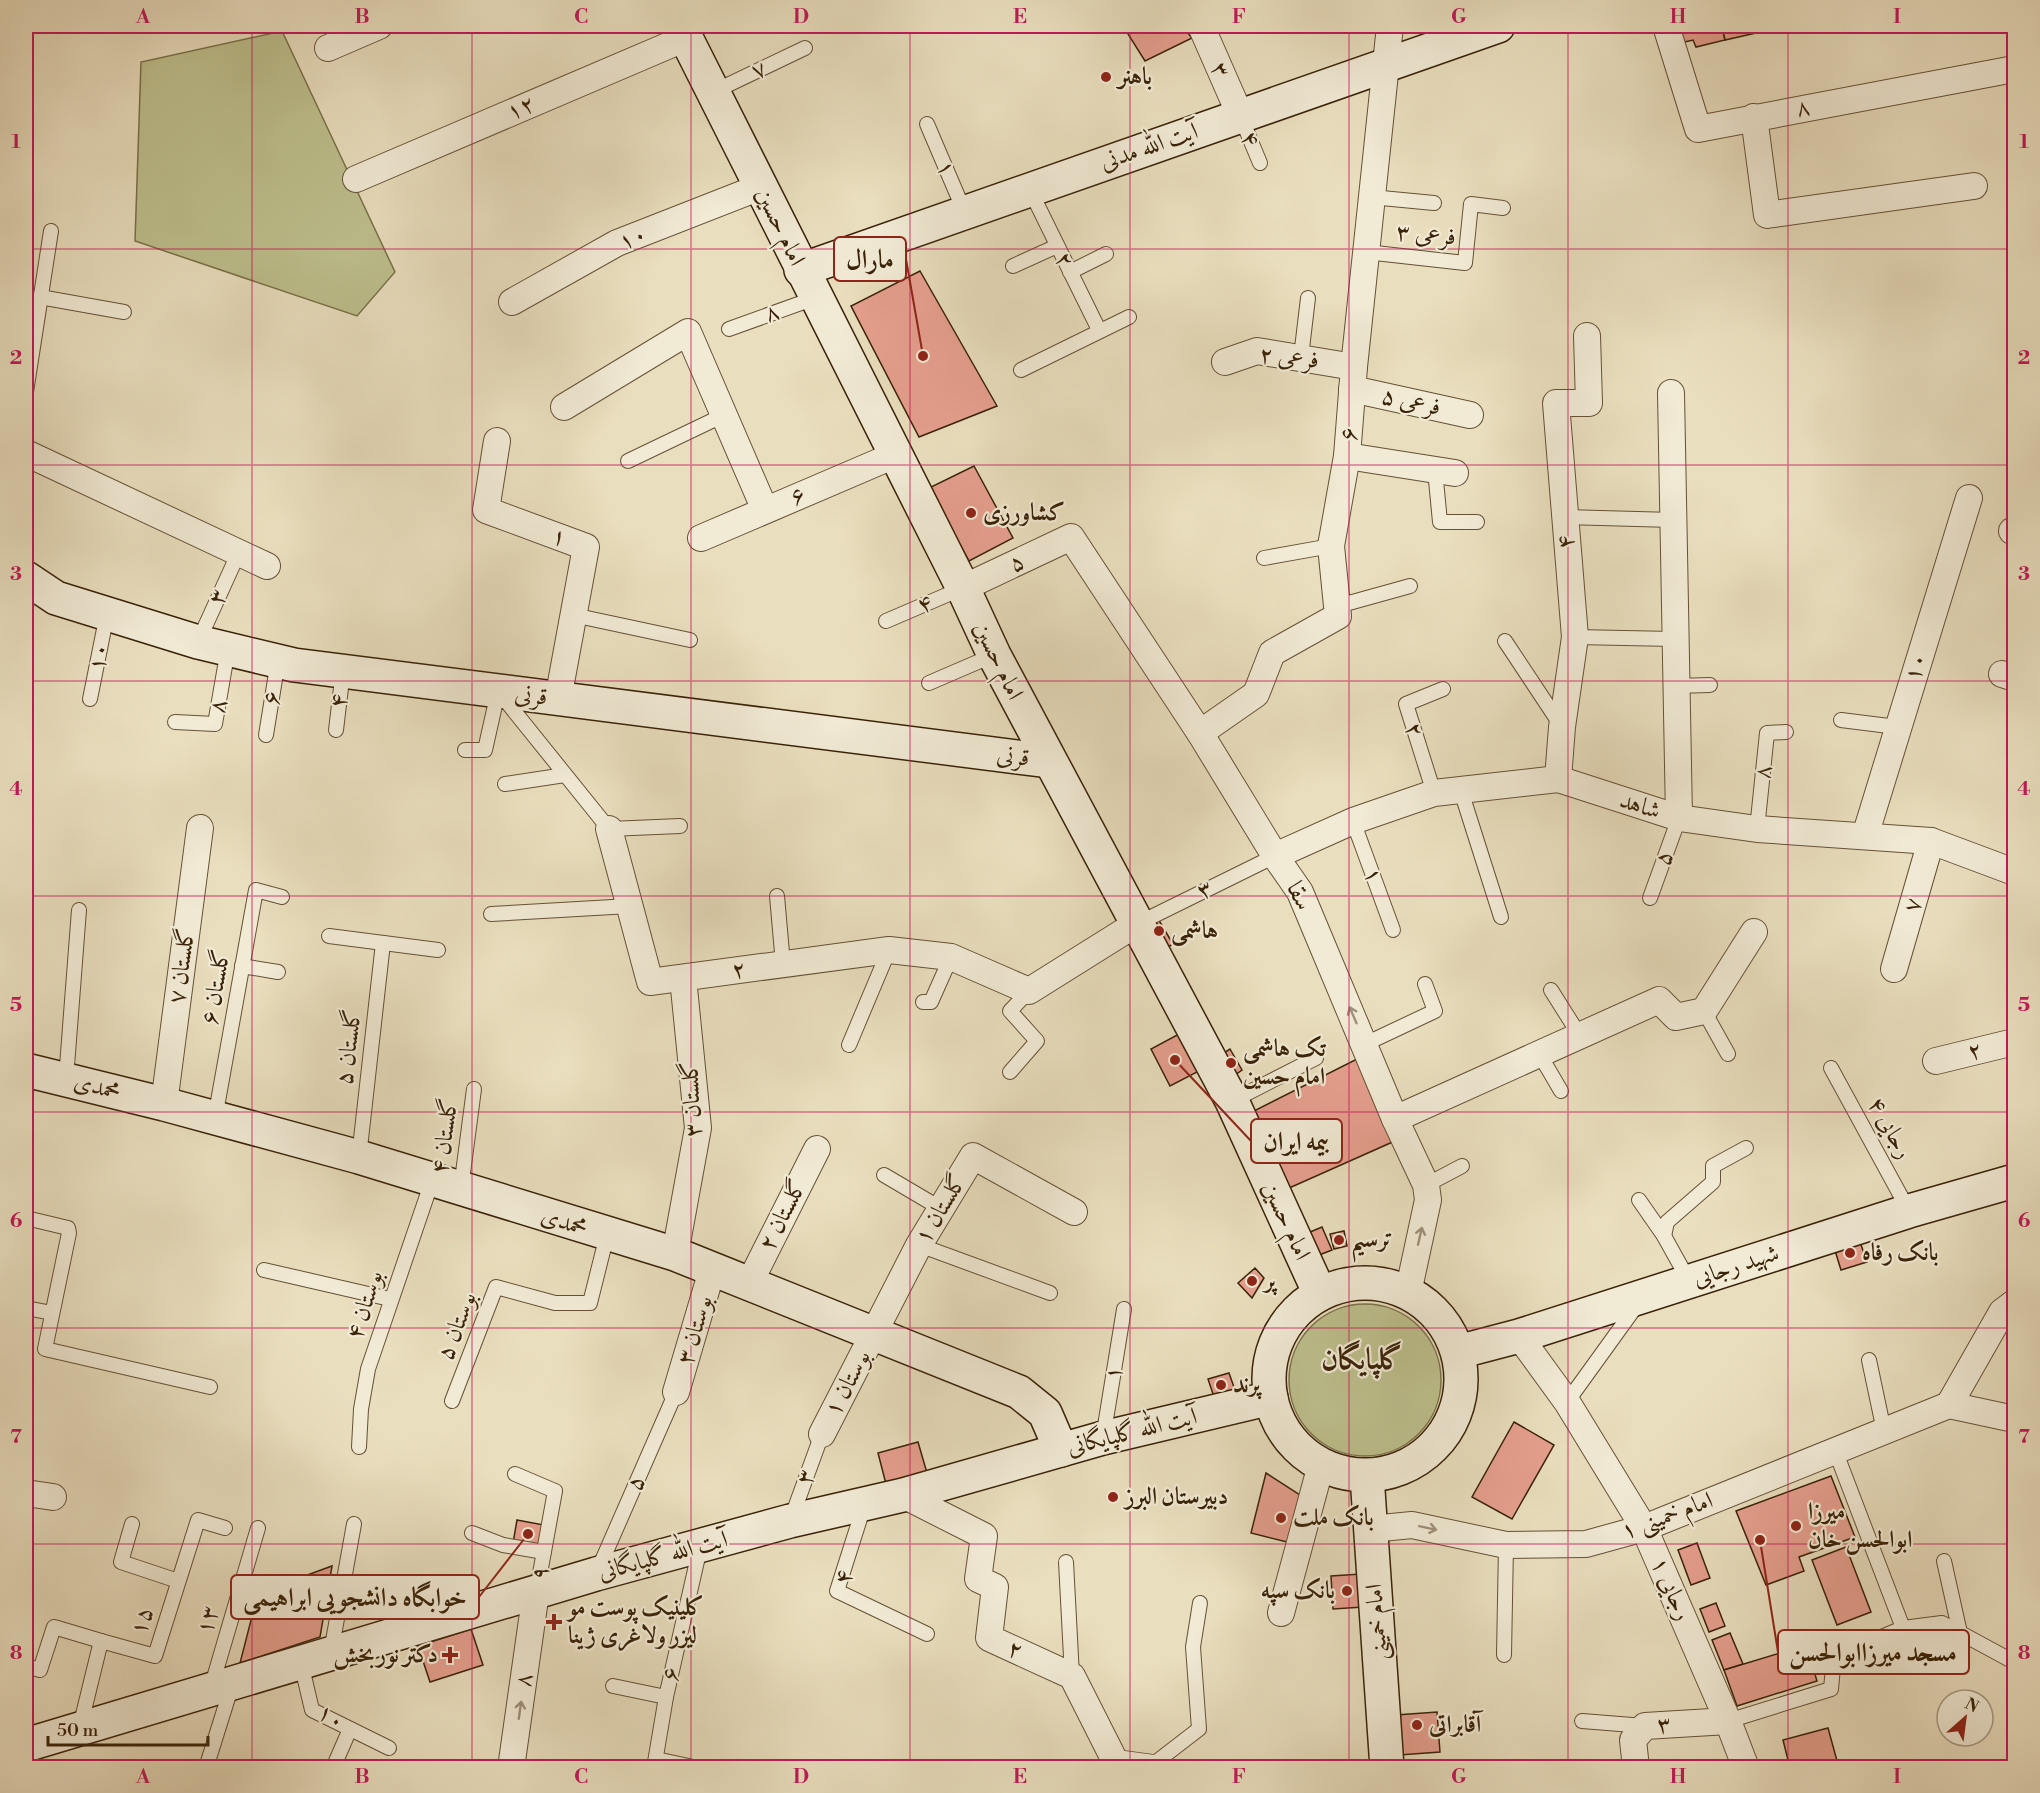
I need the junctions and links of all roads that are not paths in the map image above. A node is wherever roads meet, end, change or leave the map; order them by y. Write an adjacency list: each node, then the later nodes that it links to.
1 (379, 26): 7 (street)
2 (1201, 26): 12 (street, ۳)
3 (1390, 26): 9 (street)
4 (1498, 26): 9 (main road, آیت الله مدنی)
5 (1666, 26): 13 (street, ۸)
6 (683, 32): 11 (main road, امام حسین); 16 (street, ۱۲)
7 (328, 48)
8 (806, 48): 11 (lane, ۷)
9 (1385, 64): 12 (main road, آیت الله مدنی); 20 (street, ۶)
10 (2014, 69): 13 (street, ۸)
11 (713, 92): 18 (main road, امام حسین)
12 (1240, 115): 15 (lane, ۴); 19 (main road, آیت الله مدنی)
13 (1755, 117): 17 (street)
14 (927, 124): 23 (lane, ۱)
15 (1260, 164)
16 (356, 179)
17 (1974, 186)
18 (760, 187): 30 (main road, امام حسین); 33 (street, ۱۰)
19 (1029, 190): 23 (main road, آیت الله مدنی); 25 (lane, ۲)
20 (1371, 197): 21 (lane); 26 (street, ۶)
21 (1434, 203)
22 (1503, 208): 26 (lane, فرعی ۳)
23 (965, 213): 30 (main road, آیت الله مدنی)
24 (51, 231): 31 (lane)
25 (1057, 246): 28 (lane); 29 (lane, ۲)
26 (1365, 252): 43 (street, ۶)
27 (1106, 254): 29 (lane)
28 (1013, 266)
29 (1070, 272): 38 (lane, ۲)
30 (808, 284): 37 (lane, ۸); 51 (main road, امام حسین)
31 (40, 297): 34 (lane); 36 (lane)
32 (1308, 298): 40 (lane)
33 (512, 302)
34 (124, 312)
35 (1129, 317): 38 (lane)
36 (30, 328): 44 (lane)
37 (729, 329)
38 (1099, 330): 42 (lane)
39 (1587, 336): 57 (street, ۴)
40 (1301, 357): 41 (street, فرعی ۲); 43 (street, فرعی ۲)
41 (1225, 362)
42 (1021, 370)
43 (1353, 378): 48 (street, فرعی ۵); 52 (street, ۶)
44 (26, 392)
45 (1671, 393): 58 (street)
46 (564, 407): 47 (street)
47 (724, 415): 53 (lane); 56 (street)
48 (1470, 415)
49 (497, 441): 71 (street, ۱)
50 (26, 453): 63 (street)
51 (895, 455): 56 (street, ۶); 68 (main road, امام حسین)
52 (1347, 456): 54 (street); 62 (street, ۶)
53 (628, 461)
54 (1445, 471): 59 (lane)
55 (1969, 498): 91 (street, ۱۰)
56 (765, 510): 60 (street, ۶)
57 (1564, 517): 58 (lane); 73 (street, ۴)
58 (1673, 520): 74 (street)
59 (1477, 522)
60 (701, 537)
61 (1071, 537): 68 (street, ۵); 94 (street, سقا)
62 (1332, 546): 64 (lane); 69 (street, ۶)
63 (239, 552): 65 (street); 77 (lane, ۳)
64 (1264, 558)
65 (267, 566)
66 (26, 578): 70 (main road, قرنی)
67 (1410, 586): 69 (lane)
68 (963, 588): 72 (lane, ۴); 78 (main road, امام حسین)
69 (1338, 606): 94 (street)
70 (107, 614): 77 (main road, قرنی); 86 (lane, ۱۰)
71 (573, 615): 75 (lane); 87 (street, ۱)
72 (886, 621)
73 (1575, 637): 74 (lane); 90 (street, ۴)
74 (1674, 639): 83 (street)
75 (690, 640)
76 (1505, 641): 90 (lane)
77 (213, 646): 79 (main road, قرنی); 89 (lane, ۸)
78 (994, 655): 81 (lane); 97 (main road, امام حسین)
79 (278, 661): 80 (main road, قرنی); 95 (lane, ۶)
80 (343, 671): 85 (main road, قرنی); 92 (lane, ۴)
81 (929, 683)
82 (1710, 685): 83 (lane)
83 (1676, 686): 103 (street)
84 (1443, 689): 102 (lane, ۲)
85 (498, 692): 87 (main road, قرنی); 96 (lane); 98 (lane, ۲)
86 (90, 699)
87 (558, 699): 97 (main road, قرنی)
88 (1841, 720): 91 (lane)
89 (175, 722)
90 (1562, 727): 99 (street, ۴)
91 (1897, 727): 109 (street, ۱۰)
92 (336, 730)
93 (1785, 732): 108 (lane, ۸)
94 (1200, 733): 111 (street, سقا)
95 (266, 735)
96 (465, 750)
97 (1049, 761): 120 (main road, امام حسین)
98 (565, 775): 100 (lane); 107 (lane, ۲)
99 (1558, 779): 101 (street, شاهد); 103 (street, شاهد)
100 (505, 784)
101 (1461, 791): 102 (street, شاهد); 119 (lane)
102 (1434, 793): 104 (street, شاهد)
103 (1679, 818): 108 (street, شاهد); 115 (lane, ۵)
104 (1353, 821): 111 (street, شاهد); 121 (lane, ۱)
105 (680, 826): 107 (lane)
106 (200, 828): 153 (street, گلستان ۷)
107 (609, 829): 116 (street, ۲)
108 (1757, 829): 109 (street, شاهد)
109 (1865, 836): 110 (street, شاهد)
110 (1931, 841): 112 (street, شاهد); 130 (street, ۷)
111 (1275, 856): 120 (lane, ۳); 140 (street, سقا, one-way to 111)
112 (2014, 872)
113 (777, 896): 128 (lane)
114 (282, 897): 129 (lane, گلستان ۶)
115 (1650, 898)
116 (630, 906): 118 (lane); 132 (street, ۲)
117 (79, 910): 149 (lane)
118 (491, 914)
119 (1502, 917)
120 (1136, 924): 135 (street); 152 (main road, امام حسین)
121 (1393, 930)
122 (1754, 932): 137 (street)
123 (328, 936): 124 (lane)
124 (383, 944): 125 (lane); 158 (lane, گلستان ۵)
125 (438, 950)
126 (889, 950): 127 (street, ۲); 128 (street, ۲); 141 (lane)
127 (951, 957): 135 (street, ۲); 136 (lane)
128 (783, 964): 132 (street, ۲)
129 (242, 966): 131 (lane); 154 (lane, گلستان ۶)
130 (1894, 969)
131 (278, 972)
132 (683, 978): 172 (street, گلستان ۳)
133 (1425, 984): 140 (lane)
134 (1551, 990): 138 (lane)
135 (1029, 991): 147 (lane)
136 (923, 1002)
137 (1704, 1011): 138 (street); 142 (lane)
138 (1580, 1036): 143 (street)
139 (2014, 1042): 145 (street, ۲)
140 (1365, 1044): 155 (street, سقا)
141 (849, 1045)
142 (1728, 1054)
143 (1540, 1056): 151 (lane); 155 (street)
144 (1316, 1058): 152 (lane)
145 (1936, 1061)
146 (1831, 1068): 166 (lane, رجایی ۴)
147 (1010, 1072)
148 (27, 1078): 149 (main road, محمدی)
149 (66, 1079): 153 (main road, محمدی)
150 (474, 1089): 163 (lane, گلستان ۴)
151 (1561, 1091)
152 (1232, 1101): 179 (main road, امام حسین)
153 (164, 1104): 154 (main road, محمدی)
154 (215, 1118): 158 (main road, محمدی)
155 (1395, 1119): 162 (street, سقا)
156 (1746, 1148): 170 (lane)
157 (817, 1149): 176 (street, گلستان ۲)
158 (359, 1157): 163 (main road, محمدی)
159 (1462, 1166): 162 (lane)
160 (884, 1175): 165 (lane)
161 (2014, 1181): 166 (main road, شهید رجایی)
162 (1426, 1185): 178 (street, سقا, one-way to 162)
163 (446, 1186): 169 (main road, محمدی); 181 (lane, بوستان ۴)
164 (1639, 1200): 170 (lane)
165 (940, 1208): 167 (street, گلستان ۱); 171 (street, گلستان ۱)
166 (1910, 1210): 175 (main road, شهید رجایی)
167 (1074, 1212)
168 (26, 1218): 185 (lane)
169 (607, 1235): 172 (main road, محمدی); 193 (lane, بوستان ۵)
170 (1664, 1236): 175 (lane)
171 (919, 1245): 177 (lane); 186 (street, گلستان ۱)
172 (675, 1254): 173 (main road, محمدی)
173 (713, 1267): 176 (main road, محمدی); 191 (street, بوستان ۳)
174 (264, 1270): 181 (lane)
175 (1689, 1281): 180 (main road, شهید رجایی)
176 (750, 1282): 186 (main road, محمدی)
177 (1050, 1293)
178 (1408, 1293): 179 (main road); 188 (main road)
179 (1320, 1294): 192 (main road)
180 (1644, 1296): 187 (main road, شهید رجایی); 194 (lane)
181 (390, 1299): 200 (lane, بوستان ۴)
182 (2014, 1303): 195 (street)
183 (26, 1308): 185 (lane)
184 (1124, 1309): 199 (lane, ۱)
185 (52, 1313): 190 (lane)
186 (875, 1333): 198 (street, بوستان ۱); 201 (main road, محمدی)
187 (1519, 1336): 188 (main road, شهید رجایی); 194 (street, رجایی ۱)
188 (1458, 1352): 205 (main road)
189 (1869, 1360): 197 (lane)
190 (210, 1387)
191 (676, 1392): 223 (lane, ۵)
192 (1271, 1398): 199 (main road, آیت الله گلپایگانی); 203 (main road)
193 (452, 1401)
194 (1567, 1402): 213 (street, رجایی ۱)
195 (1949, 1405): 196 (street); 197 (street, امام خمینی ۱)
196 (2014, 1419)
197 (1884, 1431): 202 (street, امام خمینی ۱)
198 (822, 1434): 210 (lane, ۳)
199 (1103, 1438): 201 (main road, آیت الله گلپایگانی)
200 (359, 1447)
201 (1061, 1450): 207 (main road, آیت الله گلپایگانی)
202 (1834, 1450): 213 (street, امام خمینی ۱); 228 (lane)
203 (1321, 1465): 205 (main road); 227 (street)
204 (515, 1474): 220 (lane, ۹)
205 (1367, 1476): 216 (main road, امام خمینی)
206 (26, 1493): 208 (street)
207 (903, 1495): 209 (main road, آیت الله گلپایگانی); 236 (street, ۲)
208 (53, 1497)
209 (864, 1504): 210 (main road, آیت الله گلپایگانی); 230 (lane, ۴)
210 (790, 1521): 219 (main road, آیت الله گلپایگانی)
211 (132, 1524): 224 (lane)
212 (354, 1524): 232 (lane)
213 (1644, 1527): 218 (street, امام خمینی ۱); 241 (street, رجایی ۱)
214 (225, 1528): 224 (lane, ۱۵)
215 (258, 1528): 238 (lane, ۱۳)
216 (1371, 1529): 218 (street, امام خمینی ۱, one-way to 218); 246 (main road, امام خمینی)
217 (472, 1533): 220 (lane)
218 (1506, 1545): 233 (lane)
219 (700, 1546): 223 (main road, آیت الله گلپایگانی); 239 (lane, ۶)
220 (544, 1552): 225 (lane, ۹)
221 (1944, 1561): 229 (lane)
222 (1066, 1562): 236 (lane)
223 (596, 1574): 225 (main road, آیت الله گلپایگانی)
224 (178, 1581): 231 (lane, ۱۵)
225 (536, 1592): 232 (main road, آیت الله گلپایگانی); 251 (street, ۸, one-way to 225)
226 (1200, 1603): 253 (lane)
227 (1281, 1614)
228 (1903, 1628): 229 (lane); 241 (lane)
229 (1960, 1633): 234 (lane)
230 (927, 1634)
231 (101, 1641): 235 (lane); 243 (lane, ۱۵)
232 (317, 1652): 238 (main road, آیت الله گلپایگانی); 244 (lane, ۱۰)
233 (1504, 1655)
234 (2014, 1662)
235 (26, 1666)
236 (1072, 1676): 253 (street)
237 (613, 1686): 239 (lane)
238 (221, 1688): 243 (main road, آیت الله گلپایگانی); 249 (lane)
239 (666, 1697): 248 (lane, ۶)
240 (1582, 1721): 242 (lane)
241 (1728, 1721): 242 (street, ۳); 255 (street)
242 (1645, 1726): 254 (street, ۳)
243 (79, 1729): 245 (main road, آیت الله گلپایگانی)
244 (350, 1729): 247 (lane, ۱۰); 250 (lane)
245 (26, 1745)
246 (1390, 1746)
247 (389, 1748)
248 (655, 1763): 252 (lane)
249 (206, 1767)
250 (333, 1767)
251 (511, 1767)
252 (698, 1767)
253 (1152, 1767)
254 (1636, 1767)
255 (1746, 1767)

